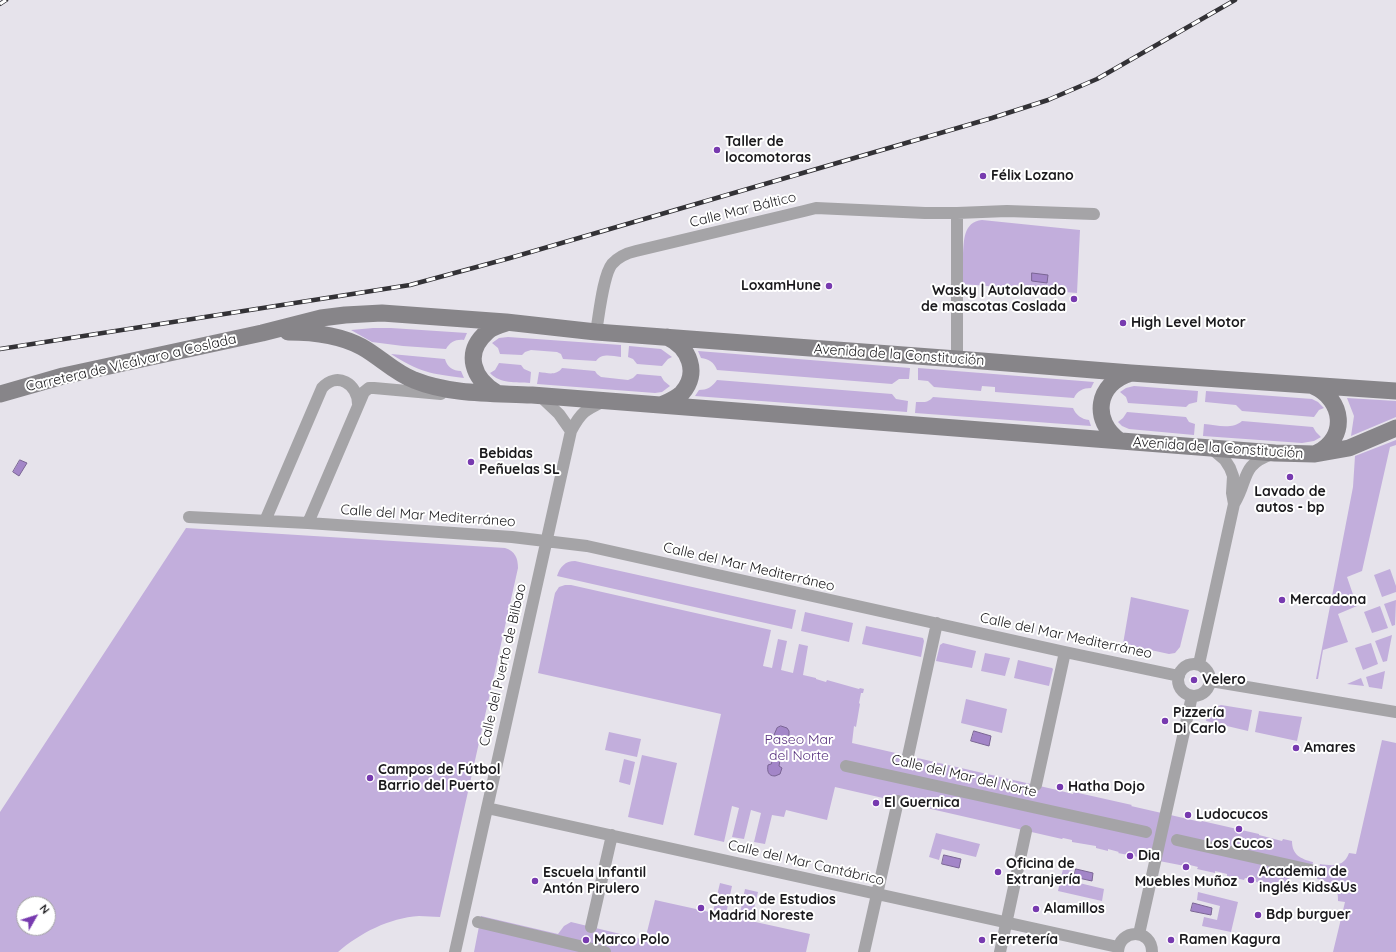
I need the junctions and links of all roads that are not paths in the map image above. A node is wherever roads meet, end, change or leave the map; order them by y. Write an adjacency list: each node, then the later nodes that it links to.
1 (957, 213): 2 (street, Calle Mar Báltico); 4 (street, Calle Mar Báltico); 7 (street)
2 (1094, 214)
3 (506, 322): 4 (street, Avenida de la Constitución); 5 (street, Avenida de la Constitución); 12 (street)
4 (596, 332): 6 (street, Avenida de la Constitución)
5 (262, 333): 11 (street, Avenida de la Constitución); 13 (street, Carretera de Vicálvaro a Coslada)
6 (666, 337): 7 (street, Avenida de la Constitución); 17 (street, Avenida de la Constitución)
7 (957, 359): 8 (street, Avenida de la Constitución)
8 (1131, 373): 9 (street, Avenida de la Constitución); 20 (street, Avenida de la Constitución)
9 (1313, 386): 10 (street, Avenida de la Constitución); 23 (street, Avenida de la Constitución)
10 (1396, 391)
11 (463, 392): 12 (street, Avenida de la Constitución); 16 (street)
12 (497, 393): 14 (street, Avenida de la Constitución)
13 (0, 394)
14 (540, 396): 15 (street, Avenida de la Constitución); 19 (street)
15 (605, 401): 17 (street, Avenida de la Constitución); 19 (street, Calle del Puerto de Bilbao)
16 (358, 404): 26 (street); 27 (street)
17 (660, 405): 20 (street, Avenida de la Constitución)
18 (1396, 428): 23 (street, Avenida de la Constitución)
19 (571, 431): 28 (street, Calle del Puerto de Bilbao)
20 (1120, 441): 21 (street, Avenida de la Constitución)
21 (1212, 449): 22 (street, Avenida de la Constitución); 24 (street)
22 (1275, 453): 23 (street, Avenida de la Constitución); 24 (street)
23 (1315, 454)
24 (1234, 504): 31 (street)
25 (189, 517): 26 (street, Calle del Mar Mediterráneo)
26 (265, 521): 27 (street, Calle del Mar Mediterráneo)
27 (308, 523): 28 (street, Calle del Mar Mediterráneo)
28 (546, 540): 29 (street, Calle del Mar Mediterráneo); 40 (street, Calle del Puerto de Bilbao)
29 (937, 623): 30 (street, Calle del Mar Mediterráneo); 36 (street)
30 (1065, 652): 32 (street, Calle del Mar Mediterráneo); 38 (street)
31 (1199, 664): 32 (street); 33 (street)
32 (1179, 676): 34 (street)
33 (1211, 681): 34 (street); 35 (street)
34 (1192, 696): 50 (street)
35 (1396, 712)
36 (908, 756)
37 (846, 766): 42 (street, Calle del Mar del Norte)
38 (1036, 785)
39 (898, 801): 46 (street)
40 (487, 808): 43 (street, Calle del Mar Cantábrico); 52 (street, Calle del Puerto de Bilbao)
41 (1026, 831): 48 (street)
42 (1146, 832)
43 (612, 835): 46 (street, Calle del Mar Cantábrico); 49 (street)
44 (1177, 840): 45 (street)
45 (1311, 870)
46 (877, 894): 48 (street, Calle del Mar Cantábrico); 54 (street)
47 (478, 922): 53 (street)
48 (1006, 922): 51 (street, Calle del Mar Cantábrico); 55 (street)
49 (591, 927)
50 (1139, 934): 51 (street); 56 (street)
51 (1118, 950)
52 (454, 952)
53 (606, 952)
54 (864, 952)
55 (1000, 952)
56 (1152, 952)

